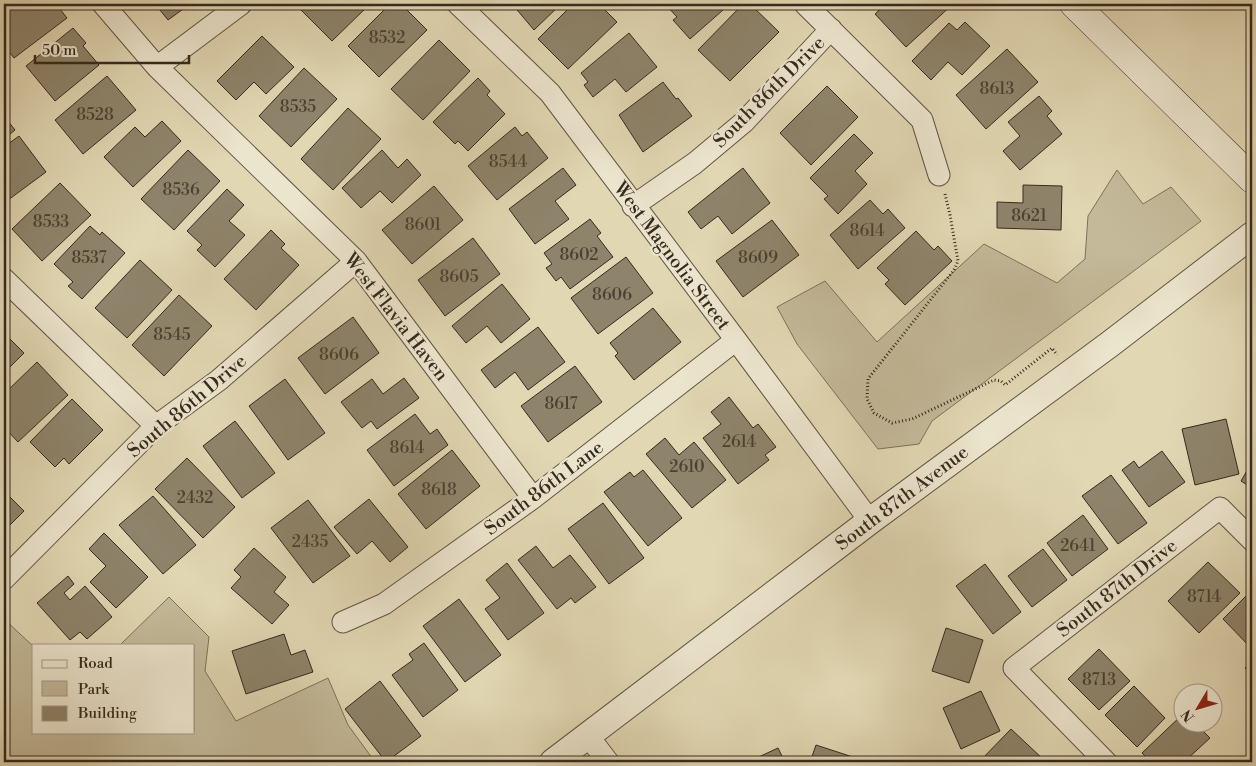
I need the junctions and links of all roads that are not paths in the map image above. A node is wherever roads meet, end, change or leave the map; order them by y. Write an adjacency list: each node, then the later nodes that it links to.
1 (103, 4): 7 (street, West Flavia Haven)
2 (241, 4): 7 (street)
3 (458, 4): 10 (street, West Magnolia Street)
4 (805, 4): 6 (street)
5 (1074, 4): 9 (main road)
6 (831, 29): 8 (street); 10 (street, South 86th Drive)
7 (157, 67): 12 (street, West Flavia Haven)
8 (939, 174)
9 (1252, 179)
10 (633, 206): 14 (street, West Magnolia Street)
11 (1252, 235): 17 (street, South 87th Avenue)
12 (356, 261): 15 (street, South 86th Drive); 16 (street, West Flavia Haven)
13 (4, 279): 15 (street)
14 (736, 340): 16 (street, South 86th Lane); 17 (street, West Magnolia Street)
15 (156, 426): 19 (street, South 86th Drive)
16 (533, 498): 20 (street, South 86th Lane)
17 (870, 521): 21 (street, South 87th Avenue)
18 (1252, 540): 24 (street, South 87th Drive)
19 (4, 579)
20 (343, 622)
21 (588, 736): 22 (street, South 87th Avenue); 23 (street)
22 (553, 762)
23 (608, 762)
24 (1106, 762)

